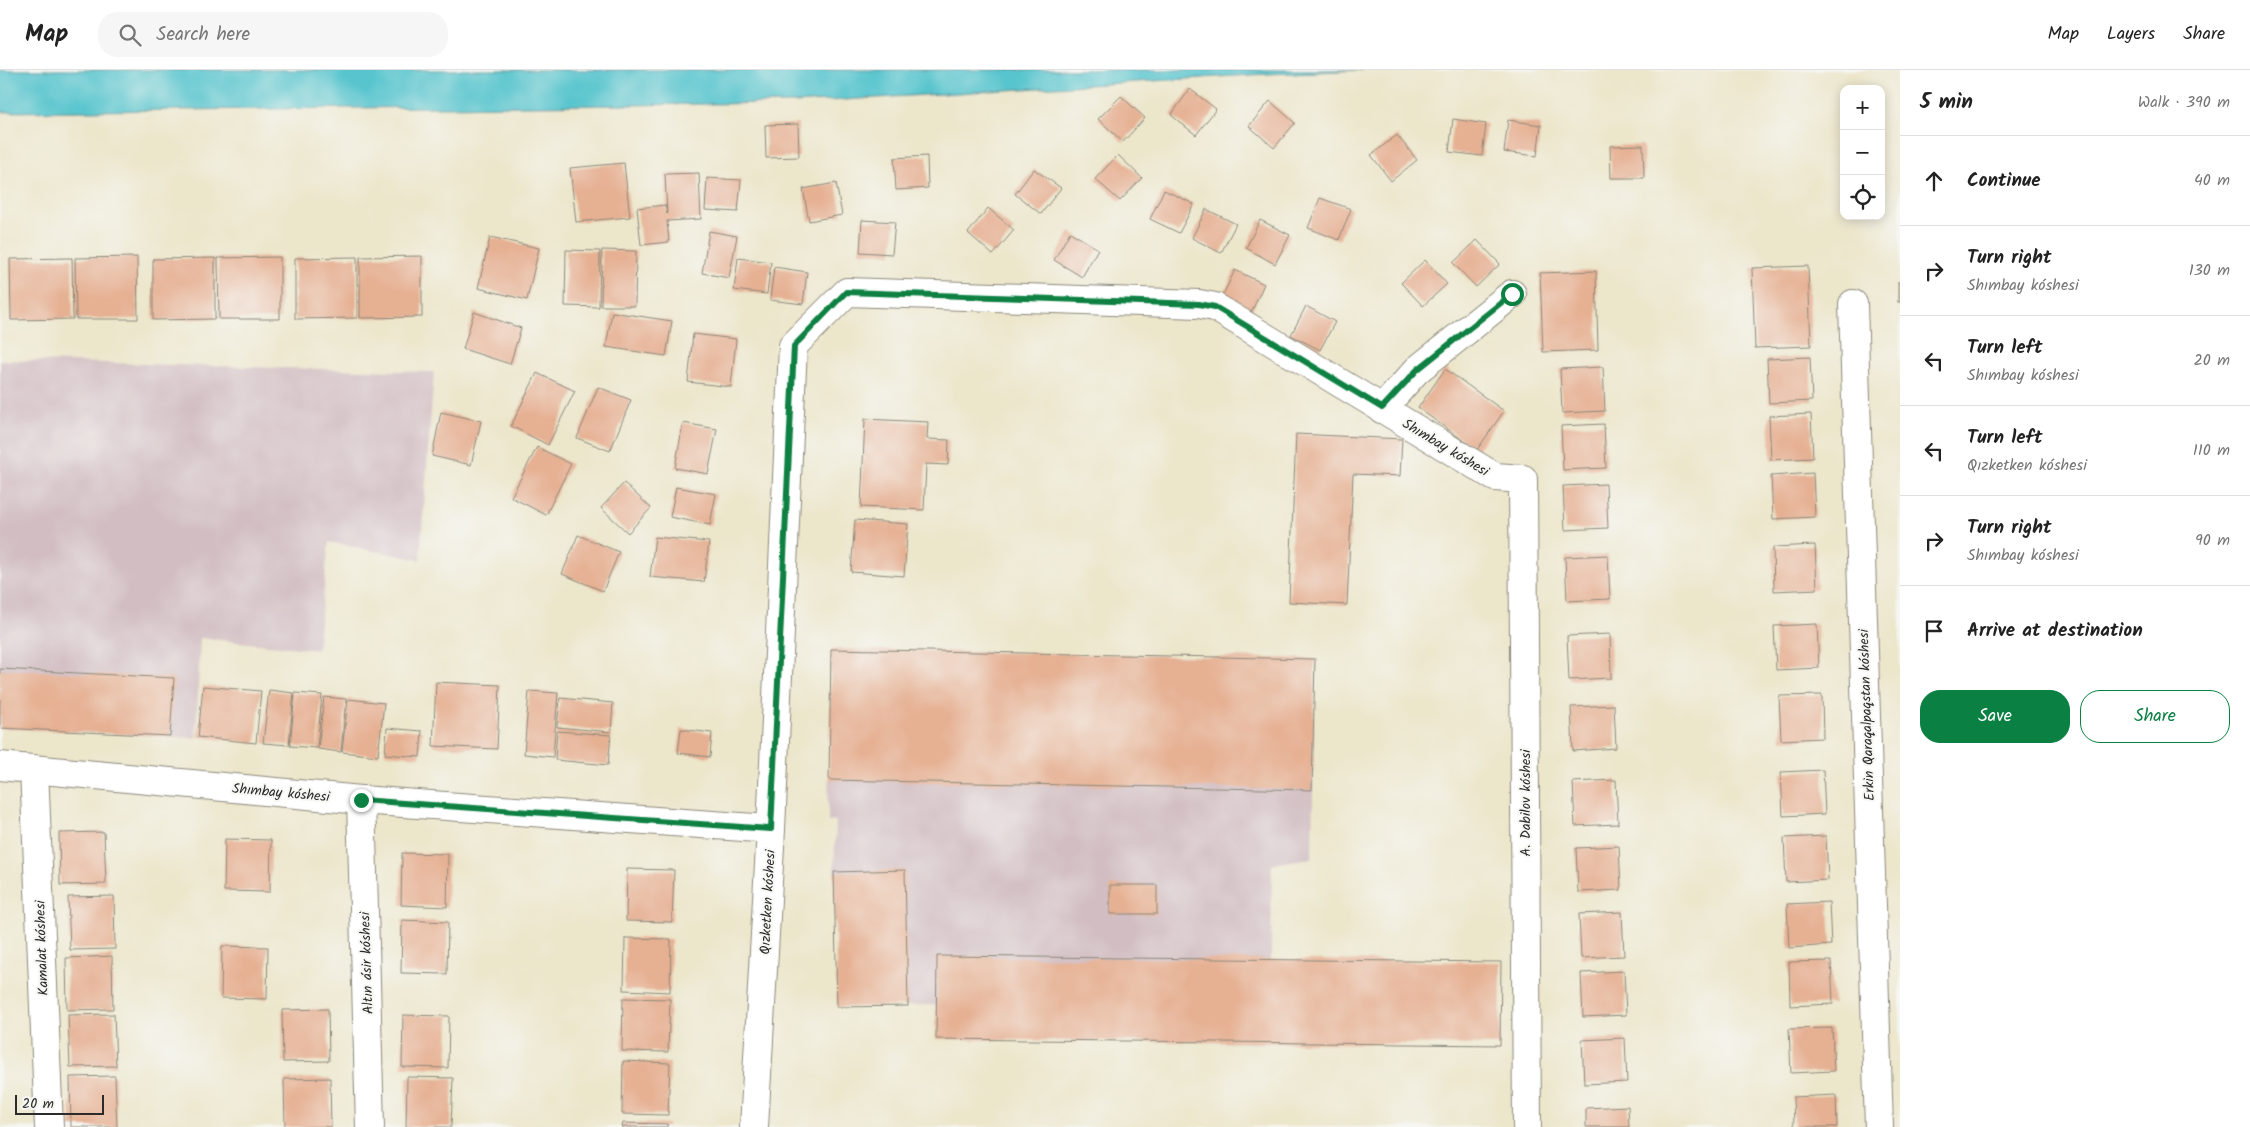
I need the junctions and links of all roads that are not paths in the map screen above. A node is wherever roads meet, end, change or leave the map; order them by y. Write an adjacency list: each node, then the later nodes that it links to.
1 (1512, 294): 4 (street)
2 (1853, 304): 14 (street, Erkin Qaraqalpaqstan kóshesi)
3 (794, 346): 4 (street, Shımbay kóshesi); 9 (street, Qızketken kóshesi)
4 (1382, 408): 5 (street, Shımbay kóshesi)
5 (1522, 479): 13 (street, A. Dabilov kóshesi)
6 (0, 766): 7 (street, Shımbay kóshesi)
7 (34, 769): 8 (street, Shımbay kóshesi); 10 (street, Kamalat kóshesi)
8 (361, 800): 9 (street, Shımbay kóshesi); 11 (street, Altın ásir kóshesi)
9 (771, 829): 12 (street, Qızketken kóshesi)
10 (49, 1127)
11 (370, 1127)
12 (754, 1127)
13 (1527, 1127)
14 (1879, 1127)

